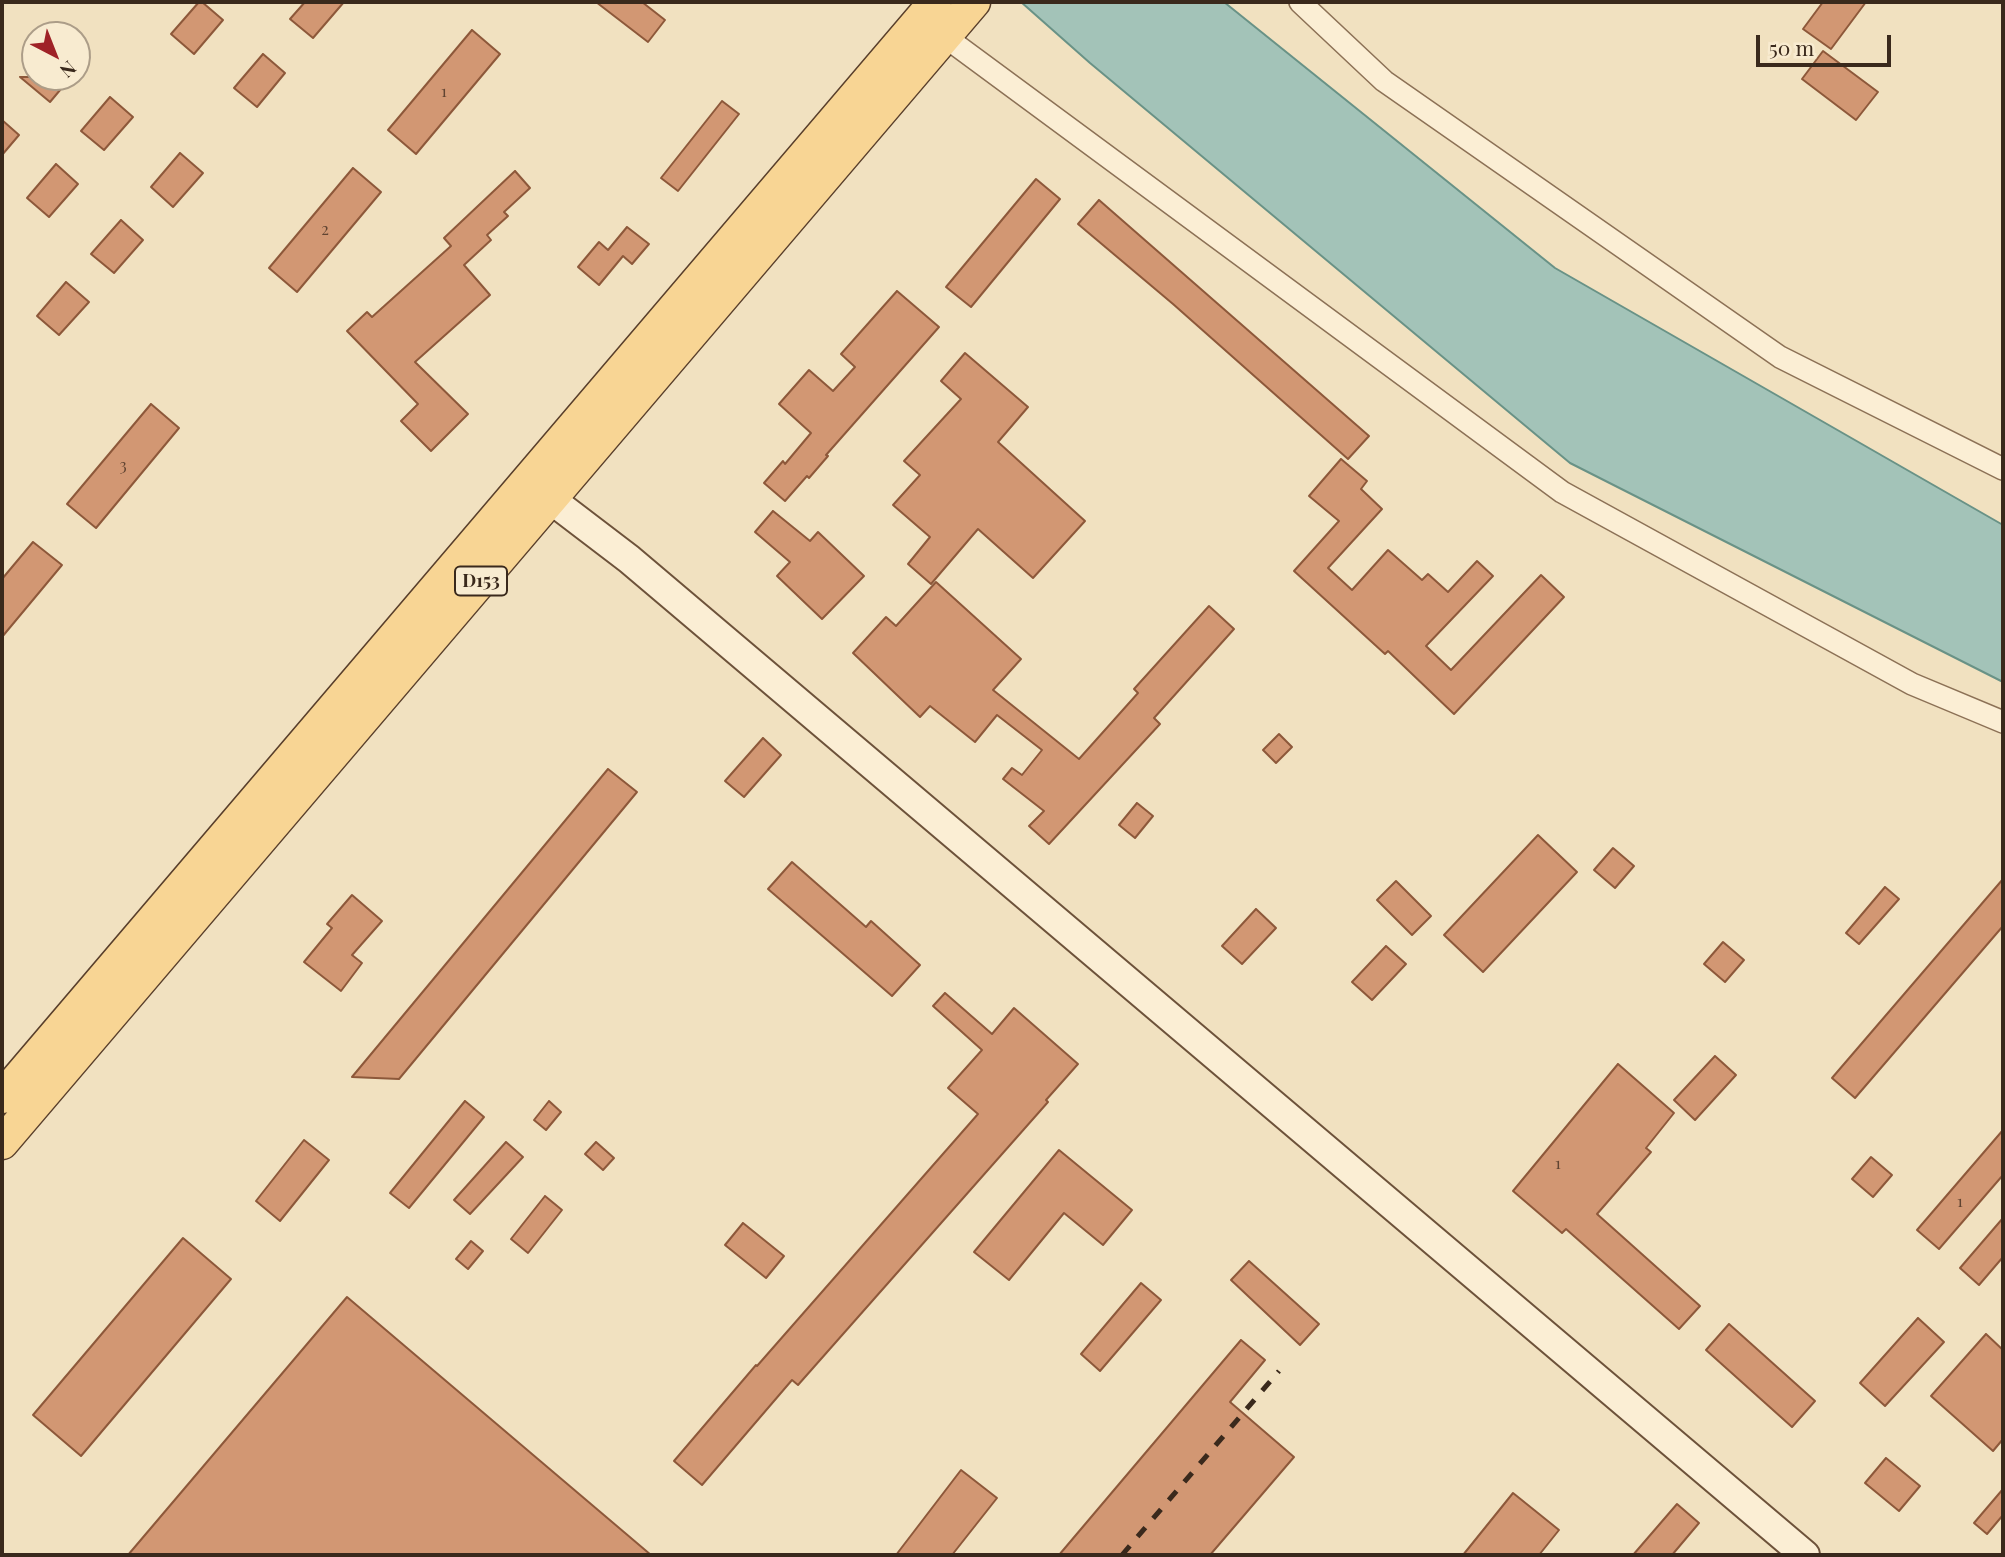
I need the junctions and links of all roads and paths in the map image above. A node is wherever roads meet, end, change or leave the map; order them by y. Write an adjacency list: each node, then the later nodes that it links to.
1 (1300, 2): 3 (street)
2 (944, 11): 4 (main road, D153); 5 (street)
3 (2003, 468)
4 (538, 490): 6 (main road, D153); 7 (main road, D153); 8 (main road)
5 (2003, 722)
6 (2, 1097)
7 (2, 1143)
8 (1805, 1555)

